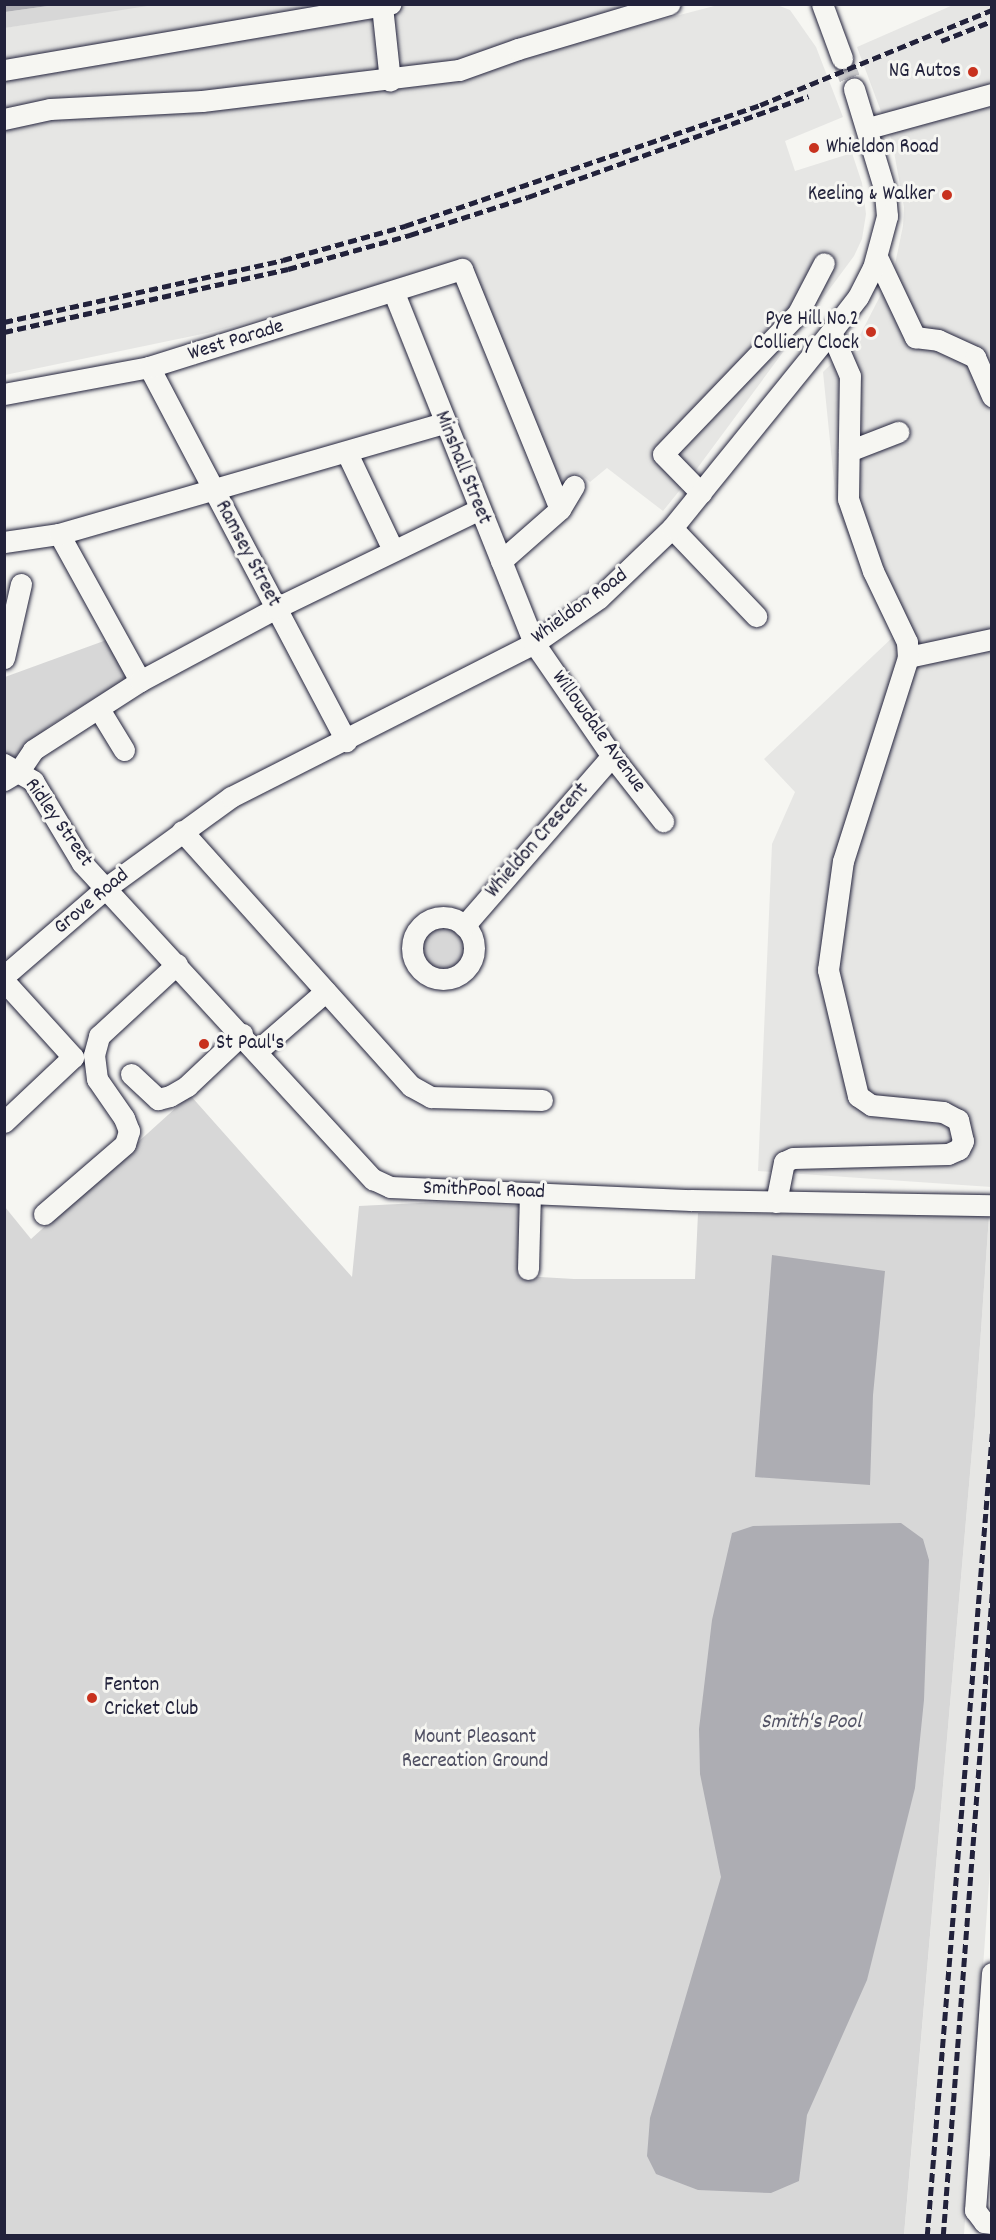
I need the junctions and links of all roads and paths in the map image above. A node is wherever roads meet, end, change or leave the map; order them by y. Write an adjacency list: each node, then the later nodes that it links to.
1 (669, 4): 6 (street)
2 (822, 4): 4 (street)
3 (386, 5): 5 (street); 6 (street)
4 (842, 58)
5 (4, 70)
6 (390, 81): 9 (street)
7 (854, 89): 10 (street, Whieldon Road)
8 (992, 94): 10 (street)
9 (4, 119)
10 (868, 128): 11 (street, Whieldon Road)
11 (878, 257): 14 (street, Whieldon Road); 17 (street)
12 (825, 263): 24 (street)
13 (394, 293): 15 (street, West Parade); 18 (street, Minshall Street); 25 (street, West Parade)
14 (831, 332): 20 (street); 24 (street, Whieldon Road)
15 (149, 367): 16 (street, West Parade); 23 (street, Ramsey Street)
16 (4, 394)
17 (992, 396)
18 (444, 423): 21 (street); 26 (street, Minshall Street)
19 (898, 432): 20 (street)
20 (849, 451): 37 (street)
21 (347, 453): 23 (street); 30 (street)
22 (574, 486): 25 (street)
23 (212, 488): 28 (street); 33 (street, Ramsey Street)
24 (701, 492): 27 (street, Whieldon Road)
25 (560, 509): 31 (street)
26 (478, 510): 30 (street); 31 (street, Minshall Street)
27 (672, 528): 34 (street); 36 (street, Whieldon Road)
28 (59, 534): 29 (street); 39 (street)
29 (4, 542)
30 (393, 550): 33 (street)
31 (501, 561): 36 (street, Minshall Street)
32 (21, 584): 38 (street)
33 (276, 608): 39 (street); 41 (street, Ramsey Street)
34 (756, 616)
35 (992, 639): 37 (street)
36 (534, 643): 41 (street, Whieldon Road); 43 (street, Willowdale Avenue)
37 (908, 657): 59 (street)
38 (4, 658)
39 (140, 681): 40 (street)
40 (99, 709): 42 (street); 44 (street)
41 (346, 741): 46 (street, Whieldon Road)
42 (124, 750)
43 (612, 756): 45 (street, Willowdale Avenue); 48 (street, Whieldon Crescent)
44 (9, 772): 47 (street, Ridley Street)
45 (663, 821)
46 (182, 831): 47 (street, Grove Road); 52 (street)
47 (107, 887): 49 (street, SmithPool Road); 50 (street, Grove Road)
48 (464, 926)
49 (177, 964): 53 (street, SmithPool Road); 61 (street)
50 (4, 976)
51 (4, 981): 57 (street)
52 (326, 991): 54 (street); 56 (street)
53 (242, 1034): 54 (street, SmithPool Road); 55 (street)
54 (257, 1051): 58 (street, SmithPool Road)
55 (130, 1074)
56 (542, 1100)
57 (4, 1122)
58 (530, 1193): 59 (street, SmithPool Road); 62 (street)
59 (776, 1202): 60 (street, SmithPool Road)
60 (991, 1205)
61 (44, 1214)
62 (528, 1269)
63 (992, 1973): 64 (street)
64 (992, 2223)

